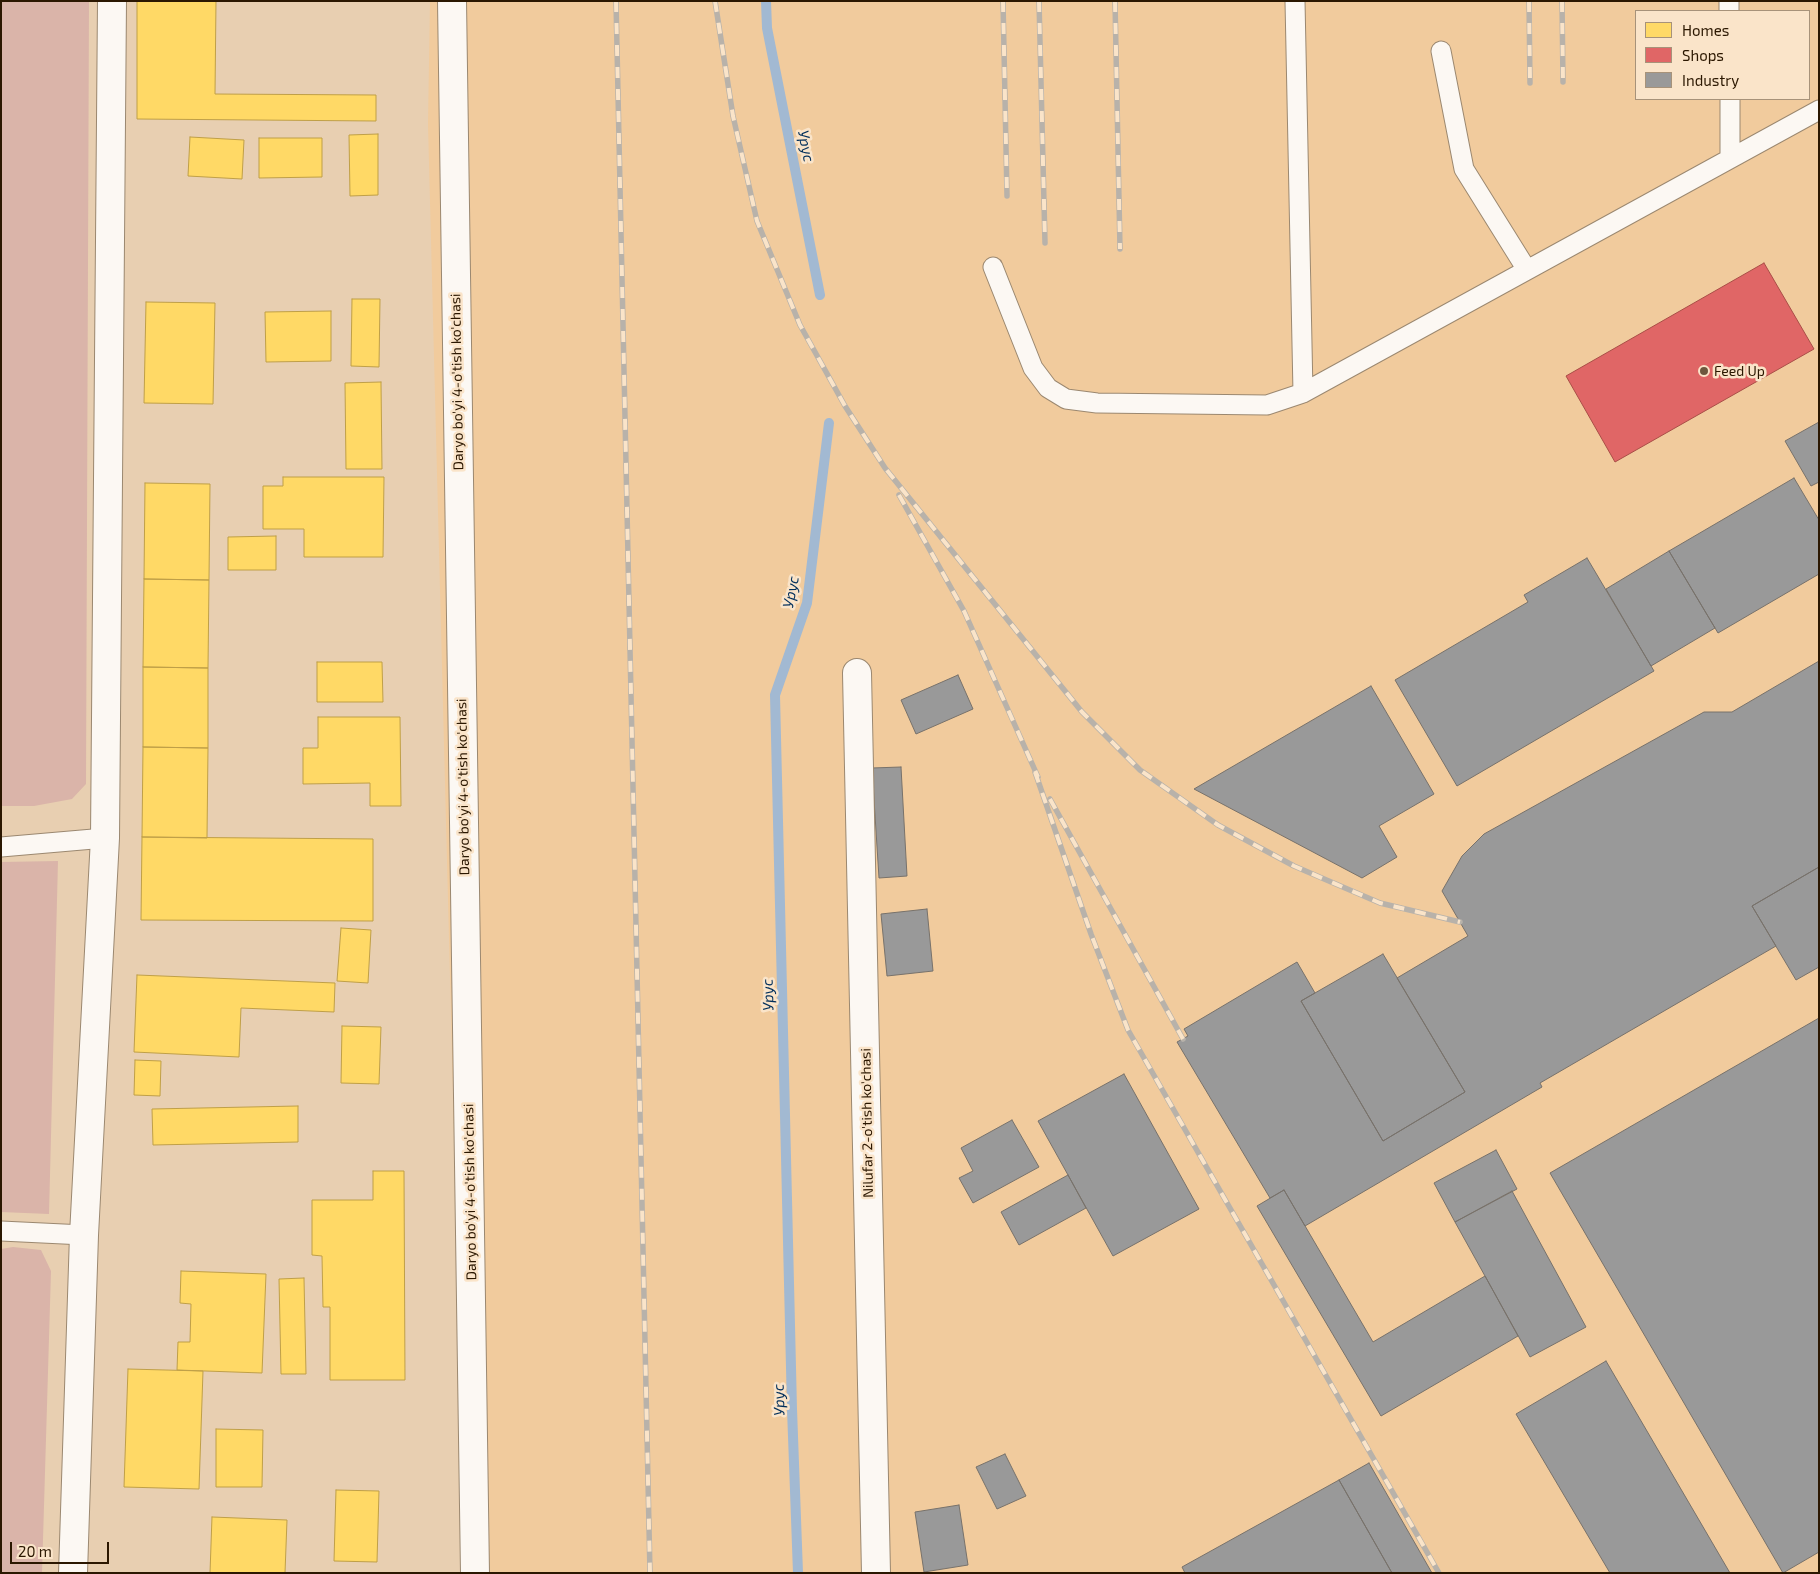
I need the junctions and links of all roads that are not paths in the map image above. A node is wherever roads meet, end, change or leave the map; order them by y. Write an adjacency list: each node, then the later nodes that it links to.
1 (112, 1): 12 (street)
2 (452, 1): 17 (street, Daryo bo'yi 4-o'tish ko'chasi)
3 (1295, 1): 10 (lane)
4 (1441, 51): 9 (lane)
5 (1730, 100): 7 (lane)
6 (1819, 110): 7 (lane)
7 (1730, 158): 9 (lane)
8 (993, 267): 10 (lane)
9 (1527, 270): 10 (lane)
10 (1303, 393)
11 (857, 673): 18 (street, Nilufar 2-o'tish ko'chasi)
12 (105, 838): 13 (lane); 15 (street)
13 (1, 847)
14 (1, 1231): 15 (lane)
15 (84, 1235): 16 (street)
16 (73, 1573)
17 (476, 1573)
18 (876, 1573)

